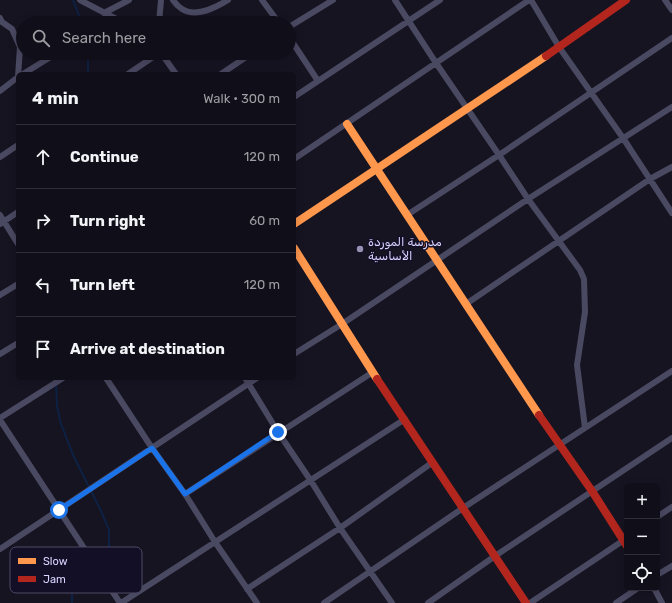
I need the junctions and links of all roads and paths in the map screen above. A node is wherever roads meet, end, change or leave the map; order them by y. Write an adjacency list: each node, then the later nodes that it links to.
1 (80, 0): 14 (street)
2 (129, 0): 14 (street)
3 (161, 0): 16 (street)
4 (173, 0): 5 (street)
5 (228, 0)
6 (262, 0): 17 (street)
7 (333, 0): 20 (street)
8 (395, 0): 19 (street)
9 (440, 0): 19 (street)
10 (530, 0): 23 (street); 30 (street)
11 (626, 0): 23 (main road)
12 (665, 0): 13 (street)
13 (672, 10)
14 (104, 13): 15 (street)
15 (110, 16)
16 (159, 16)
17 (274, 16)
18 (0, 18): 21 (street)
19 (409, 21): 30 (street); 37 (street)
20 (296, 23)
21 (16, 38)
22 (672, 38): 39 (street)
23 (559, 47): 39 (street); 42 (main road)
24 (296, 48): 37 (street)
25 (19, 60): 31 (street)
26 (46, 60): 32 (street)
27 (149, 60): 33 (street)
28 (165, 60): 34 (street)
29 (242, 60): 35 (street)
30 (436, 64): 42 (street); 43 (street)
31 (18, 72)
32 (26, 72)
33 (131, 72)
34 (174, 72)
35 (224, 72)
36 (16, 79): 38 (street)
37 (318, 81): 40 (street)
38 (0, 91)
39 (590, 92): 44 (street); 46 (street)
40 (296, 96)
41 (672, 107): 44 (street)
42 (467, 108): 46 (street); 50 (main road)
43 (347, 124): 48 (street); 50 (main road)
44 (623, 138): 51 (street); 52 (street)
45 (16, 146): 47 (street)
46 (499, 155): 52 (street); 56 (street)
47 (0, 157)
48 (296, 158)
49 (672, 167): 51 (street)
50 (377, 169): 56 (main road); 58 (main road)
51 (650, 179): 54 (street); 60 (street)
52 (528, 199): 60 (street); 62 (street)
53 (16, 213): 57 (street)
54 (672, 213)
55 (0, 215): 57 (street)
56 (407, 215): 62 (main road)
57 (2, 223): 59 (street)
58 (296, 223)
59 (16, 241)
60 (558, 241): 65 (street); 77 (street)
61 (296, 251): 66 (main road)
62 (437, 260): 65 (main road); 66 (street)
63 (16, 285): 64 (street)
64 (0, 295)
65 (466, 304): 80 (main road)
66 (342, 324): 68 (street); 71 (main road)
67 (16, 344): 69 (street)
68 (296, 353)
69 (0, 354)
70 (672, 371): 77 (street)
71 (373, 372): 76 (main road); 78 (street)
72 (60, 380): 75 (street)
73 (107, 380): 81 (street)
74 (247, 380): 78 (street); 81 (street)
75 (0, 419): 88 (street)
76 (404, 419): 82 (main road); 83 (street)
77 (585, 428): 80 (street)
78 (278, 432): 83 (street); 85 (street)
79 (672, 438): 84 (street)
80 (559, 445): 84 (main road); 87 (street)
81 (152, 448): 85 (street); 88 (street)
82 (433, 462): 87 (main road); 90 (street)
83 (311, 480): 90 (street); 92 (street)
84 (592, 491): 91 (main road); 96 (street)
85 (185, 494): 92 (street)
86 (672, 507): 89 (street)
87 (463, 508): 96 (main road); 98 (street)
88 (59, 510): 94 (street); 95 (street)
89 (660, 515)
90 (340, 528): 98 (street); 101 (street)
91 (624, 538)
92 (215, 542): 100 (street); 101 (street)
93 (624, 542): 112 (street)
94 (83, 547)
95 (0, 550)
96 (495, 556): 110 (street); 111 (main road)
97 (672, 566): 99 (street)
98 (370, 572): 108 (street); 109 (street)
99 (660, 573)
100 (142, 589)
101 (247, 589): 107 (street)
102 (634, 591): 113 (street)
103 (656, 591): 114 (street)
104 (113, 593): 106 (street)
105 (136, 593): 106 (street)
106 (120, 603)
107 (257, 603)
108 (324, 603)
109 (392, 603)
110 (428, 603)
111 (526, 603)
112 (530, 603)
113 (616, 603)
114 (662, 603)

